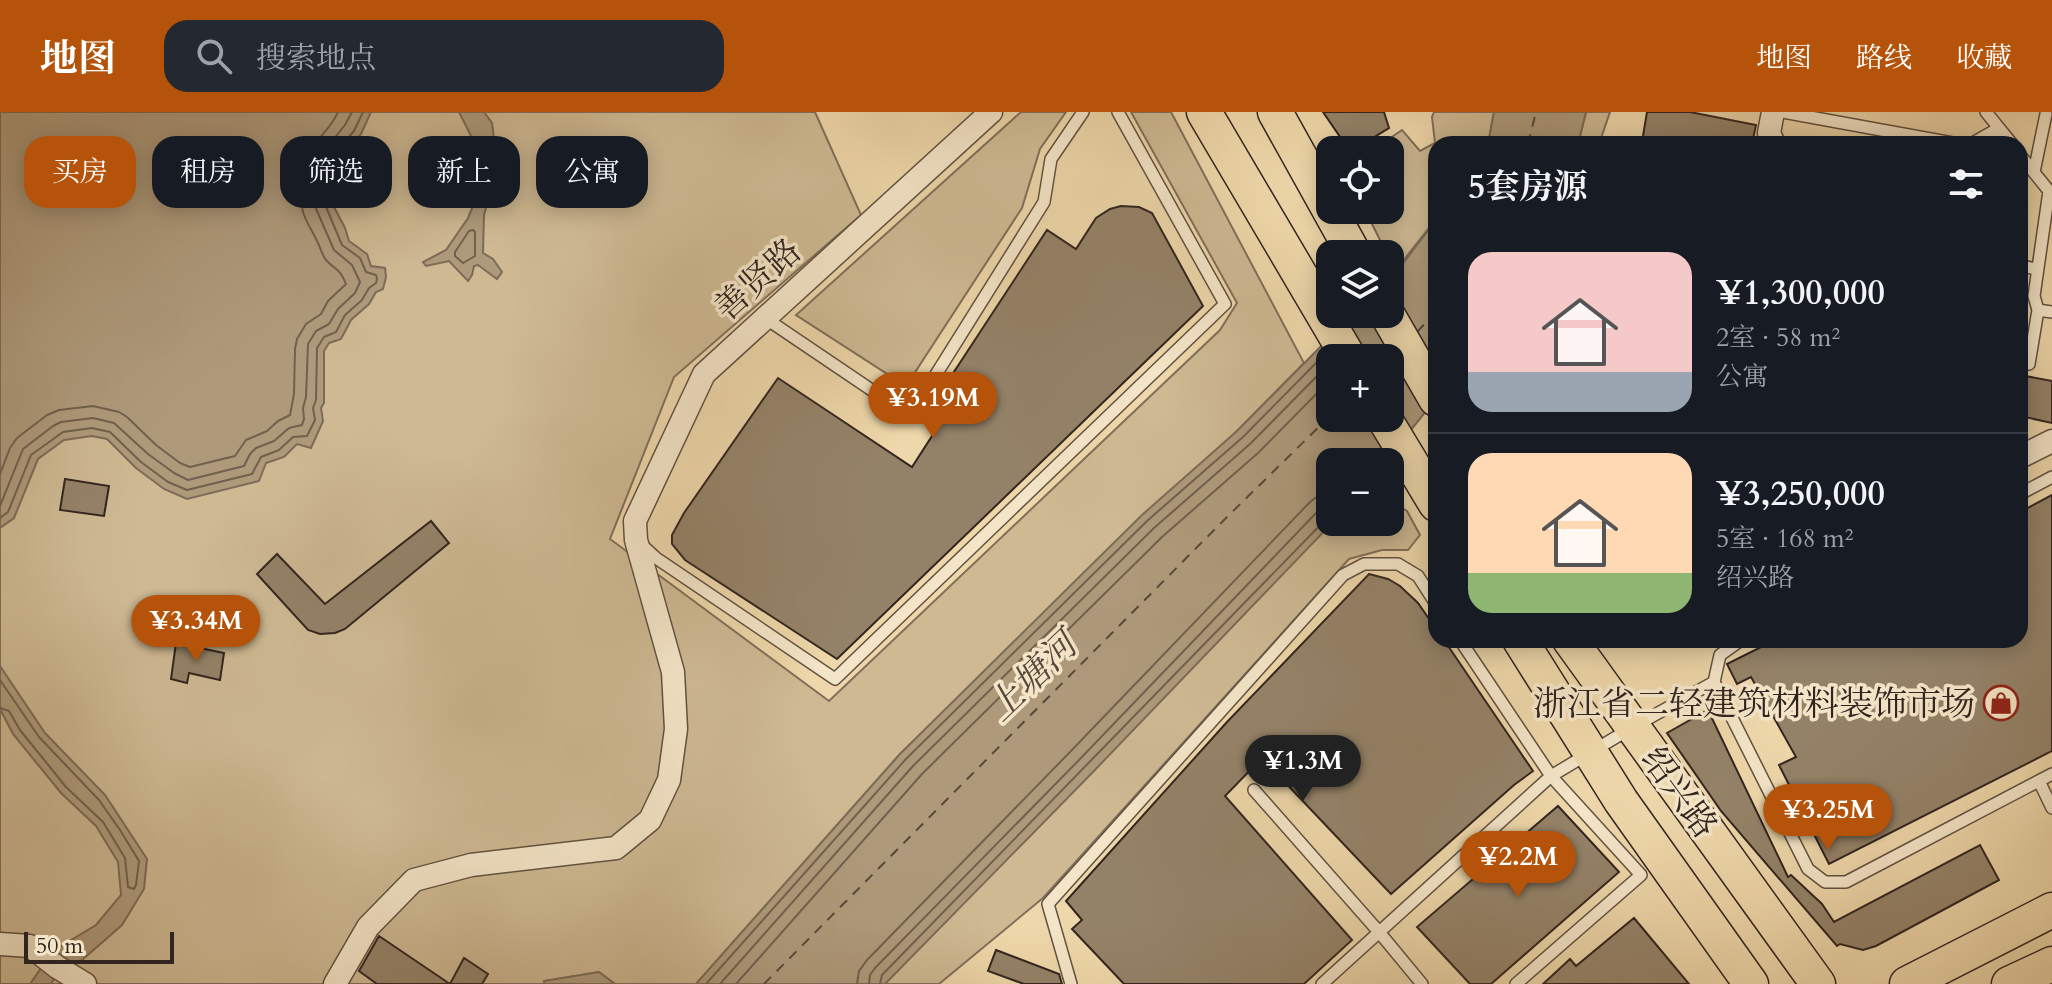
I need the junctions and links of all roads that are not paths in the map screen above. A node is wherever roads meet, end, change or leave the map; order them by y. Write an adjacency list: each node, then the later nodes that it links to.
1 (991, 112): 24 (street, 善贤路)
2 (1083, 112): 24 (lane)
3 (1118, 112): 35 (lane)
4 (1204, 112): 26 (main road)
5 (1275, 112): 19 (main road)
6 (1773, 112): 12 (street)
7 (1783, 112): 13 (lane)
8 (1986, 112): 11 (lane)
9 (2033, 112): 10 (lane)
10 (2049, 114): 17 (lane)
11 (1999, 128): 14 (lane); 15 (lane)
12 (1770, 136)
13 (1914, 136)
14 (1985, 136)
15 (2006, 136)
16 (2028, 165): 17 (lane)
17 (2034, 172): 18 (lane)
18 (2050, 198): 21 (lane)
19 (1346, 240)
20 (2028, 267): 21 (lane)
21 (2037, 269): 22 (lane)
22 (2038, 310): 23 (lane); 27 (lane)
23 (2052, 312)
24 (765, 318): 35 (street, 善贤路)
25 (1395, 328): 28 (main road)
26 (1341, 344)
27 (2028, 364)
28 (1428, 385)
29 (1392, 432): 34 (main road)
30 (2052, 441): 31 (street)
31 (2028, 453)
32 (2052, 477): 33 (lane)
33 (2028, 490)
34 (1428, 491)
35 (636, 540): 54 (street)
36 (1428, 592): 55 (lane)
37 (1465, 648): 45 (lane)
38 (1525, 648): 43 (main road, 绍兴路)
39 (1576, 648): 42 (main road, 绍兴路)
40 (1730, 648): 41 (lane)
41 (1714, 682): 42 (lane); 46 (lane)
42 (1633, 727): 43 (lane); 60 (main road, 绍兴路)
43 (1590, 753): 45 (lane); 59 (main road, 绍兴路)
44 (2052, 774): 46 (lane)
45 (1551, 776): 50 (lane); 58 (lane)
46 (2039, 781): 48 (lane)
47 (1254, 790): 50 (lane)
48 (2052, 808)
49 (2052, 910): 61 (main road)
50 (1379, 932): 56 (lane); 57 (lane)
51 (0, 944): 53 (street)
52 (2052, 964): 62 (main road)
53 (85, 984)
54 (335, 984)
55 (1071, 984)
56 (1322, 984)
57 (1422, 984)
58 (1516, 984)
59 (1751, 984)
60 (1818, 984)
61 (1907, 984)
62 (2009, 984)

